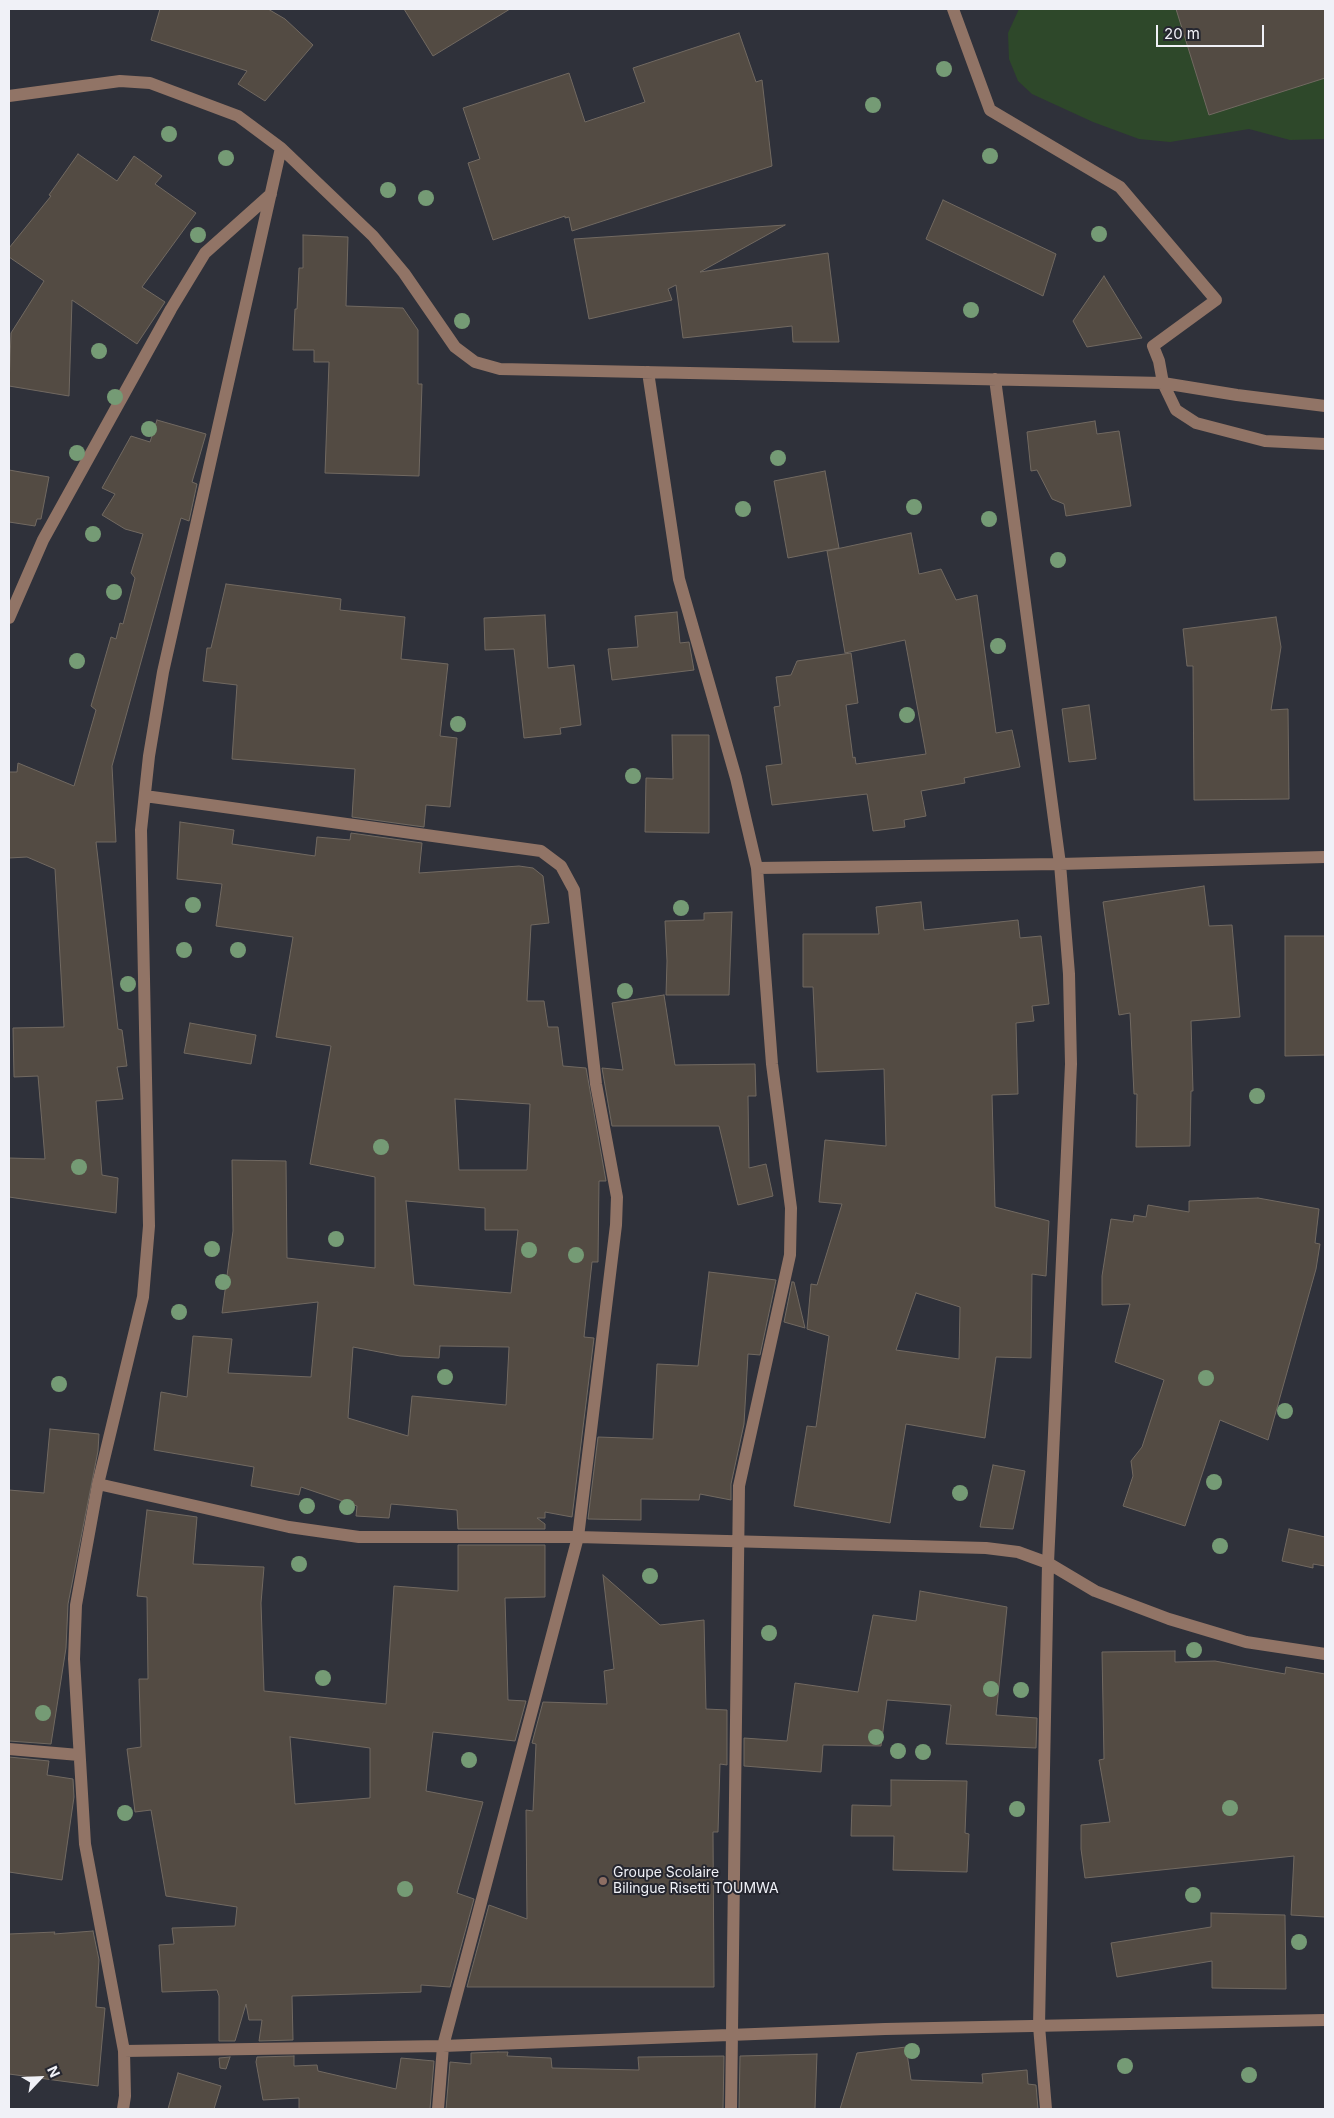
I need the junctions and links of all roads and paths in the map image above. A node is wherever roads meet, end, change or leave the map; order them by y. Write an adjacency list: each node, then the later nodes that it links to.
1 (953, 9): 7 (street)
2 (9, 96): 3 (street)
3 (281, 148): 4 (street); 5 (street)
4 (271, 194): 10 (street); 11 (street)
5 (648, 372): 6 (street); 14 (street)
6 (995, 379): 7 (street); 13 (street)
7 (1163, 382): 8 (street); 9 (street)
8 (1325, 406)
9 (1325, 444)
10 (9, 618)
11 (145, 796): 15 (street); 16 (street)
12 (1325, 857): 13 (street)
13 (1060, 864): 14 (street); 18 (street)
14 (757, 868): 17 (street)
15 (98, 1484): 16 (street); 21 (street)
16 (578, 1537): 17 (street); 25 (street)
17 (739, 1542): 18 (street); 24 (street)
18 (1048, 1562): 19 (street); 23 (street)
19 (1325, 1654)
20 (9, 1749): 21 (street)
21 (80, 1755): 26 (street)
22 (1325, 2020): 23 (street)
23 (1039, 2026): 24 (street); 30 (street)
24 (731, 2034): 25 (street); 29 (street)
25 (443, 2046): 26 (street); 28 (street)
26 (124, 2051): 27 (street)
27 (123, 2109)
28 (438, 2109)
29 (731, 2109)
30 (1046, 2109)

